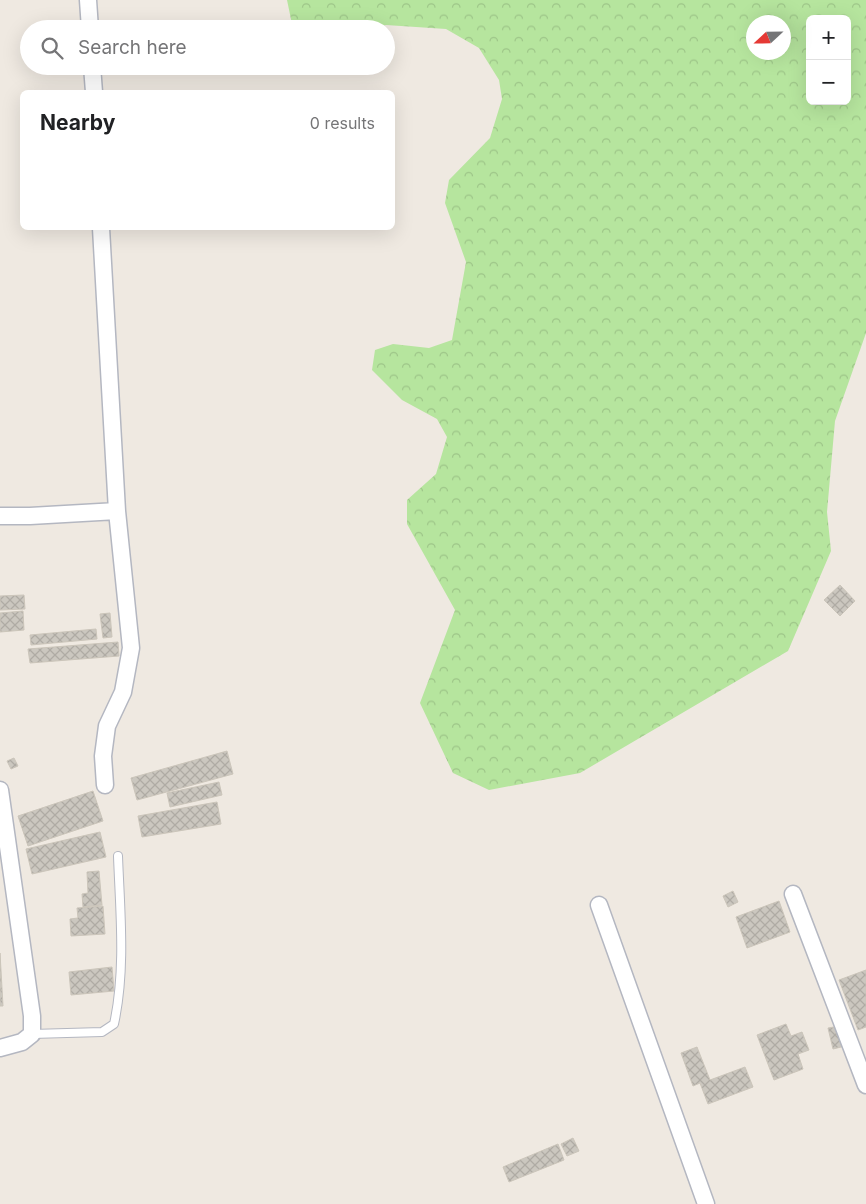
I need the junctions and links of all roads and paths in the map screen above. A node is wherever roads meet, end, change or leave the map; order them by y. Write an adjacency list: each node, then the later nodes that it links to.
1 (88, 0): 2 (street)
2 (89, 20)
3 (93, 75): 4 (street)
4 (94, 90)
5 (101, 230): 6 (street)
6 (117, 511): 7 (street); 8 (street)
7 (0, 516)
8 (105, 784)
9 (0, 790): 13 (street)
10 (118, 856): 13 (lane)
11 (793, 894): 15 (street)
12 (599, 905): 17 (street)
13 (32, 1034): 14 (street)
14 (0, 1048)
15 (860, 1052): 16 (street)
16 (866, 1084)
17 (706, 1204)

